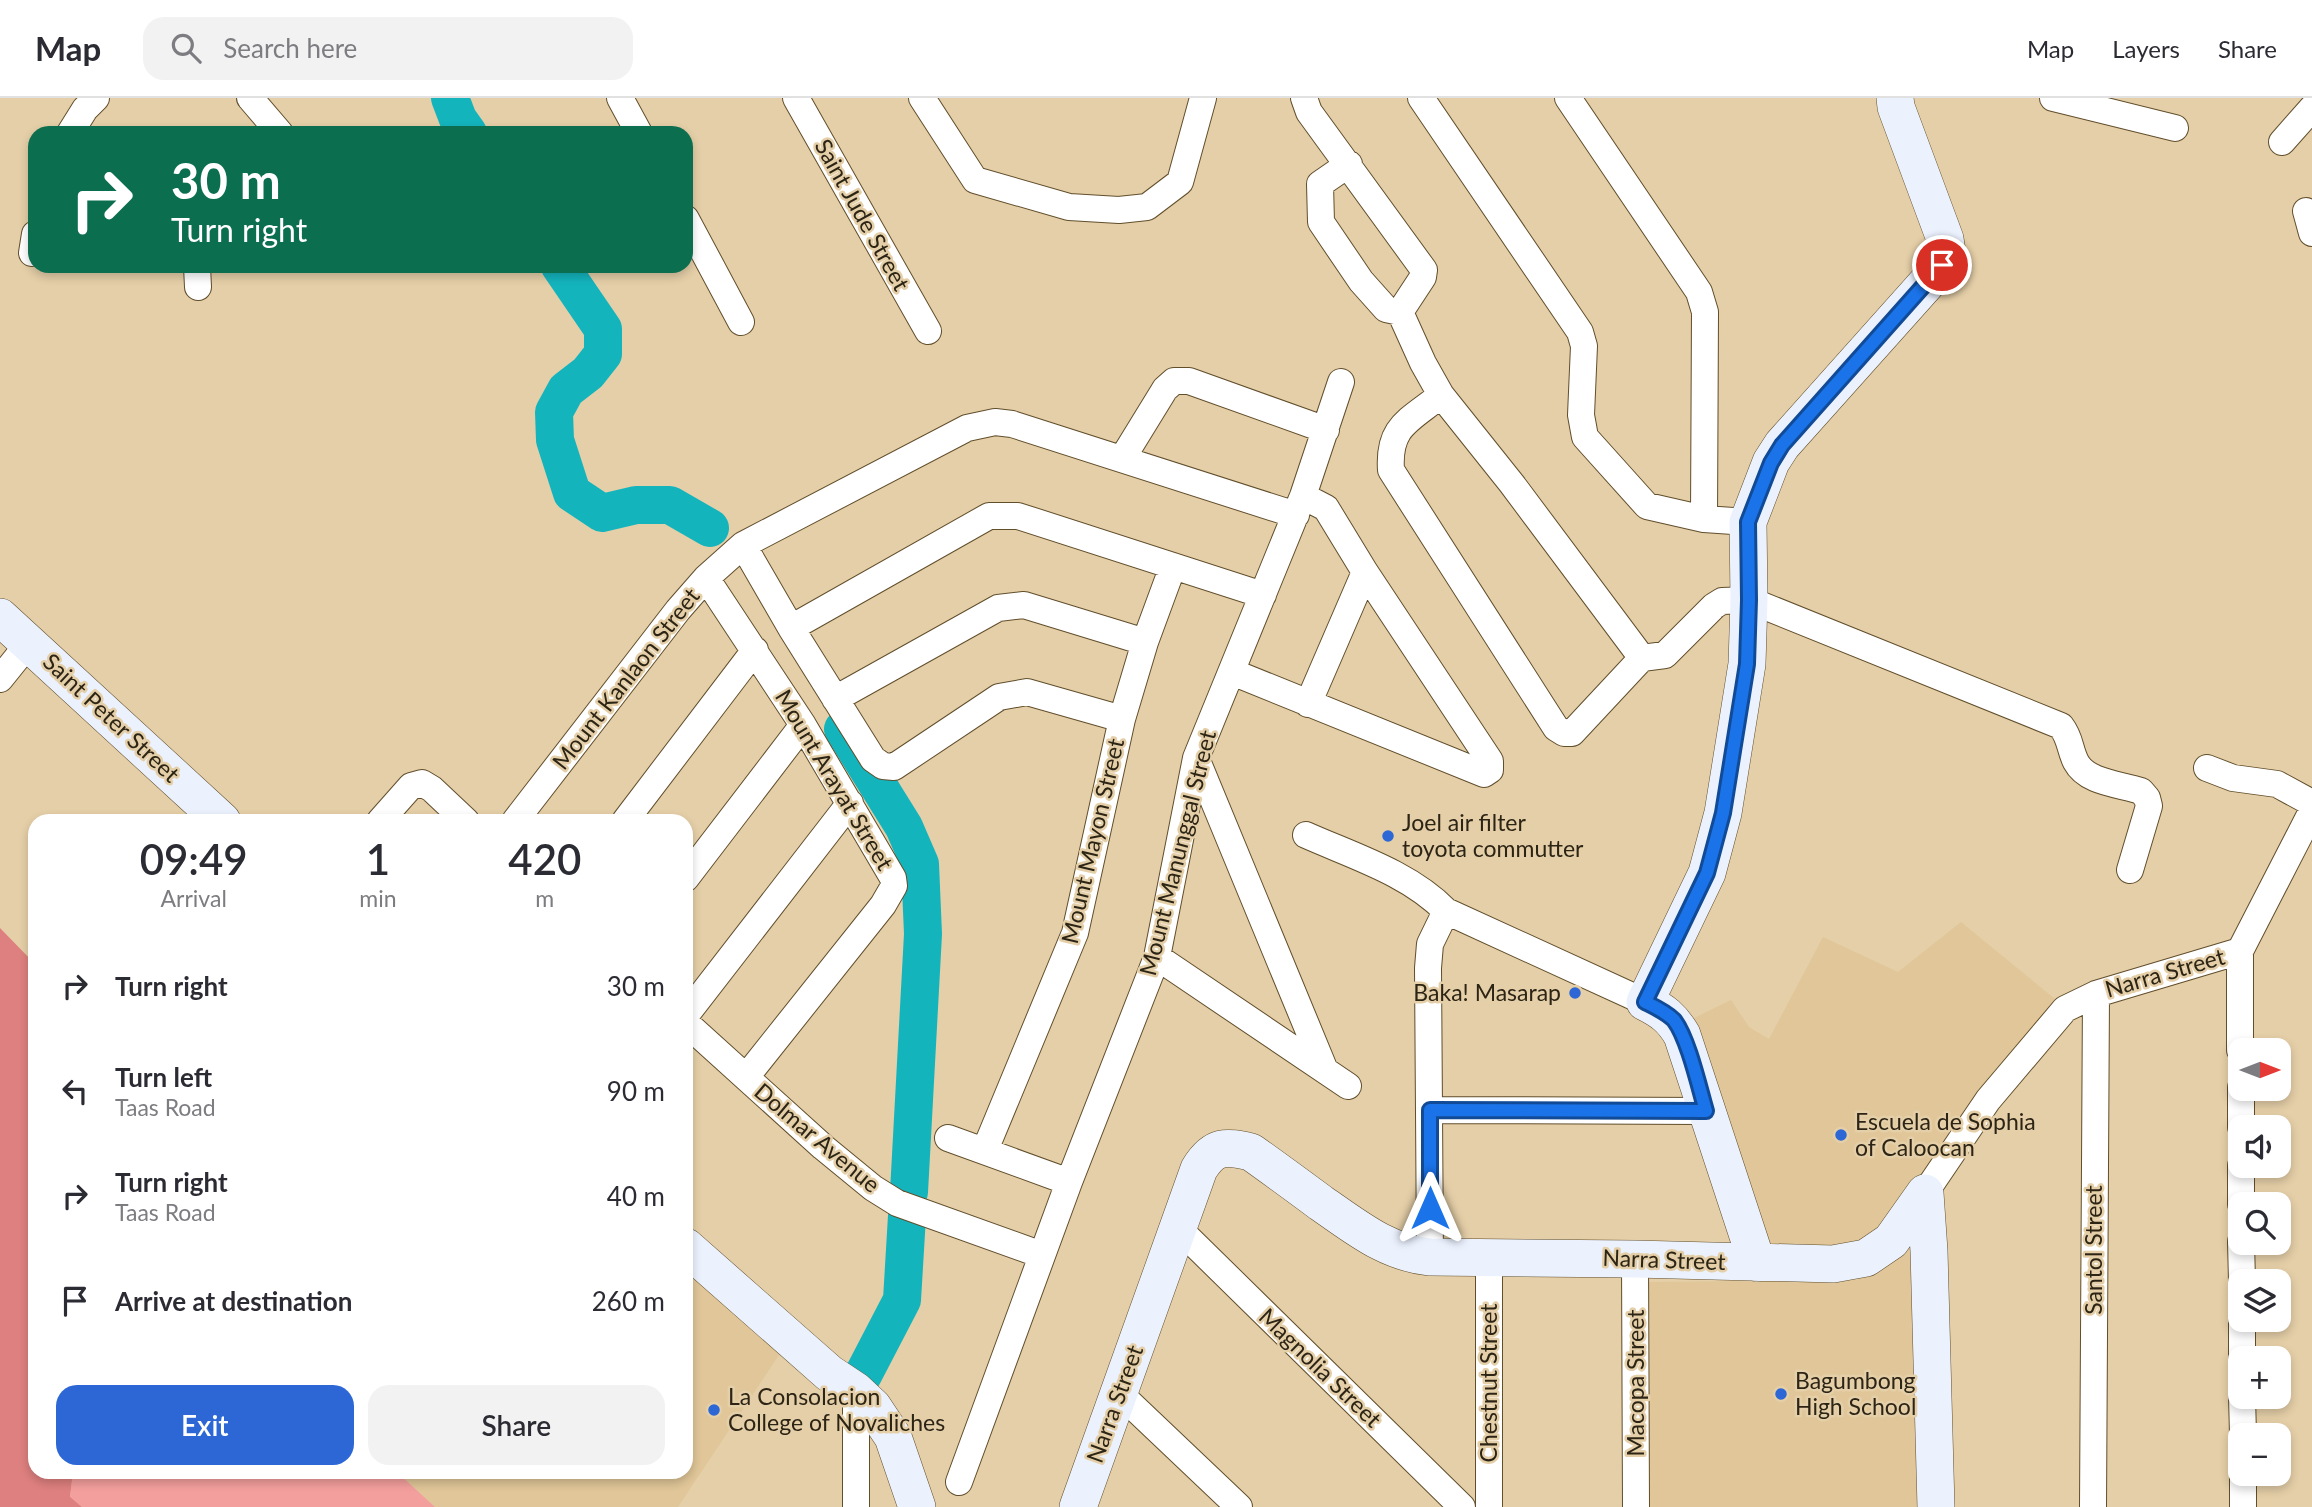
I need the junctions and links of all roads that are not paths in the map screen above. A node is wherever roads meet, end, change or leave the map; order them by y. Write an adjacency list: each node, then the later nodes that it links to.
1 (96, 98): 13 (street)
2 (250, 98): 14 (street)
3 (620, 98): 15 (street)
4 (796, 98): 22 (street, Saint Jude Street)
5 (922, 98): 6 (street)
6 (1203, 98)
7 (1304, 98): 18 (street)
8 (1421, 98): 28 (street)
9 (1568, 98): 28 (street)
10 (1895, 98): 29 (street)
11 (2053, 98): 16 (street)
12 (2312, 108): 17 (street)
13 (74, 126)
14 (274, 126)
15 (635, 126)
16 (2175, 128)
17 (2282, 142)
18 (1349, 164): 20 (street); 20 (street)
19 (693, 232): 21 (street)
20 (1400, 312): 24 (street)
21 (741, 322)
22 (928, 331)
23 (1340, 382): 25 (street, Mount Manunggal Street)
24 (1441, 395): 41 (street); 41 (street)
25 (1326, 430): 26 (street); 27 (street, Mount Manunggal Street)
26 (1122, 459): 27 (street, Mount Kanlaon Street); 30 (street, Mount Kanlaon Street)
27 (1299, 506): 32 (street, Mount Kanlaon Street); 34 (street, Mount Manunggal Street)
28 (1704, 519): 29 (street)
29 (1748, 522): 35 (street)
30 (743, 545): 33 (street, Mount Kanlaon Street); 37 (street)
31 (1173, 566): 34 (street); 37 (street); 38 (street, Mount Mayon Street)
32 (1365, 572): 46 (street); 46 (street, Mount Kanlaon Street)
33 (706, 578): 40 (street, Mount Arayat Street); 57 (street, Mount Kanlaon Street)
34 (1263, 595): 42 (street, Mount Manunggal Street)
35 (1749, 600): 41 (street); 61 (street); 66 (street)
36 (0, 617): 39 (street, Saint Peter Street)
37 (791, 628): 45 (street)
38 (1145, 642): 45 (street); 47 (street, Mount Mayon Street)
39 (29, 643): 43 (street); 54 (street, Saint Peter Street)
40 (755, 650): 48 (street, Mount Arayat Street); 58 (street)
41 (1642, 658)
42 (1232, 672): 46 (street); 49 (street, Mount Manunggal Street)
43 (0, 681): 44 (street)
44 (0, 695)
45 (835, 699): 47 (street)
46 (1308, 704)
47 (1122, 719): 76 (street, Mount Mayon Street)
48 (803, 725): 51 (street, Mount Arayat Street); 60 (street)
49 (1196, 758): 64 (street, Mount Manunggal Street); 70 (street)
50 (2207, 768): 52 (street)
51 (850, 803): 67 (street); 71 (street, Mount Arayat Street)
52 (2312, 803)
53 (2312, 811): 63 (street, Narra Street)
54 (214, 814)
55 (386, 814): 56 (street)
56 (459, 814)
57 (520, 814)
58 (630, 814)
59 (1306, 835): 62 (street)
60 (693, 869)
61 (2130, 870)
62 (1446, 911): 66 (street); 73 (street)
63 (2240, 951): 65 (street, Narra Street); 69 (street)
64 (1157, 957): 70 (street); 77 (street, Mount Manunggal Street)
65 (2096, 994): 78 (street, Narra Street); 98 (street, Santol Street)
66 (1645, 1002): 74 (street)
67 (693, 1005)
68 (693, 1029): 71 (street, Dolmar Avenue)
69 (2241, 1038)
70 (1324, 1068): 72 (street)
71 (746, 1077): 81 (street, Dolmar Avenue)
72 (1348, 1086)
73 (1430, 1110): 74 (street); 82 (street)
74 (1706, 1111): 85 (street)
75 (948, 1138): 76 (street)
76 (985, 1150): 77 (street)
77 (1069, 1182): 81 (street, Mount Manunggal Street)
78 (1925, 1193): 85 (street, Narra Street); 97 (street)
79 (1179, 1229): 82 (street, Narra Street); 87 (street, Narra Street); 94 (street, Magnolia Street)
80 (693, 1253): 86 (street)
81 (1042, 1255): 88 (street, Mount Manunggal Street)
82 (1430, 1257): 83 (street, Narra Street)
83 (1489, 1258): 84 (street, Narra Street); 95 (street, Chestnut Street)
84 (1635, 1259): 85 (street, Narra Street); 96 (street, Macopa Street)
85 (1757, 1263)
86 (856, 1391): 90 (street); 91 (street)
87 (1119, 1393): 92 (street, Narra Street); 93 (street)
88 (959, 1482)
89 (2243, 1486): 99 (street)
90 (856, 1507)
91 (917, 1507)
92 (1078, 1507)
93 (1239, 1507)
94 (1462, 1507)
95 (1489, 1507)
96 (1636, 1507)
97 (1936, 1507)
98 (2093, 1507)
99 (2243, 1507)

